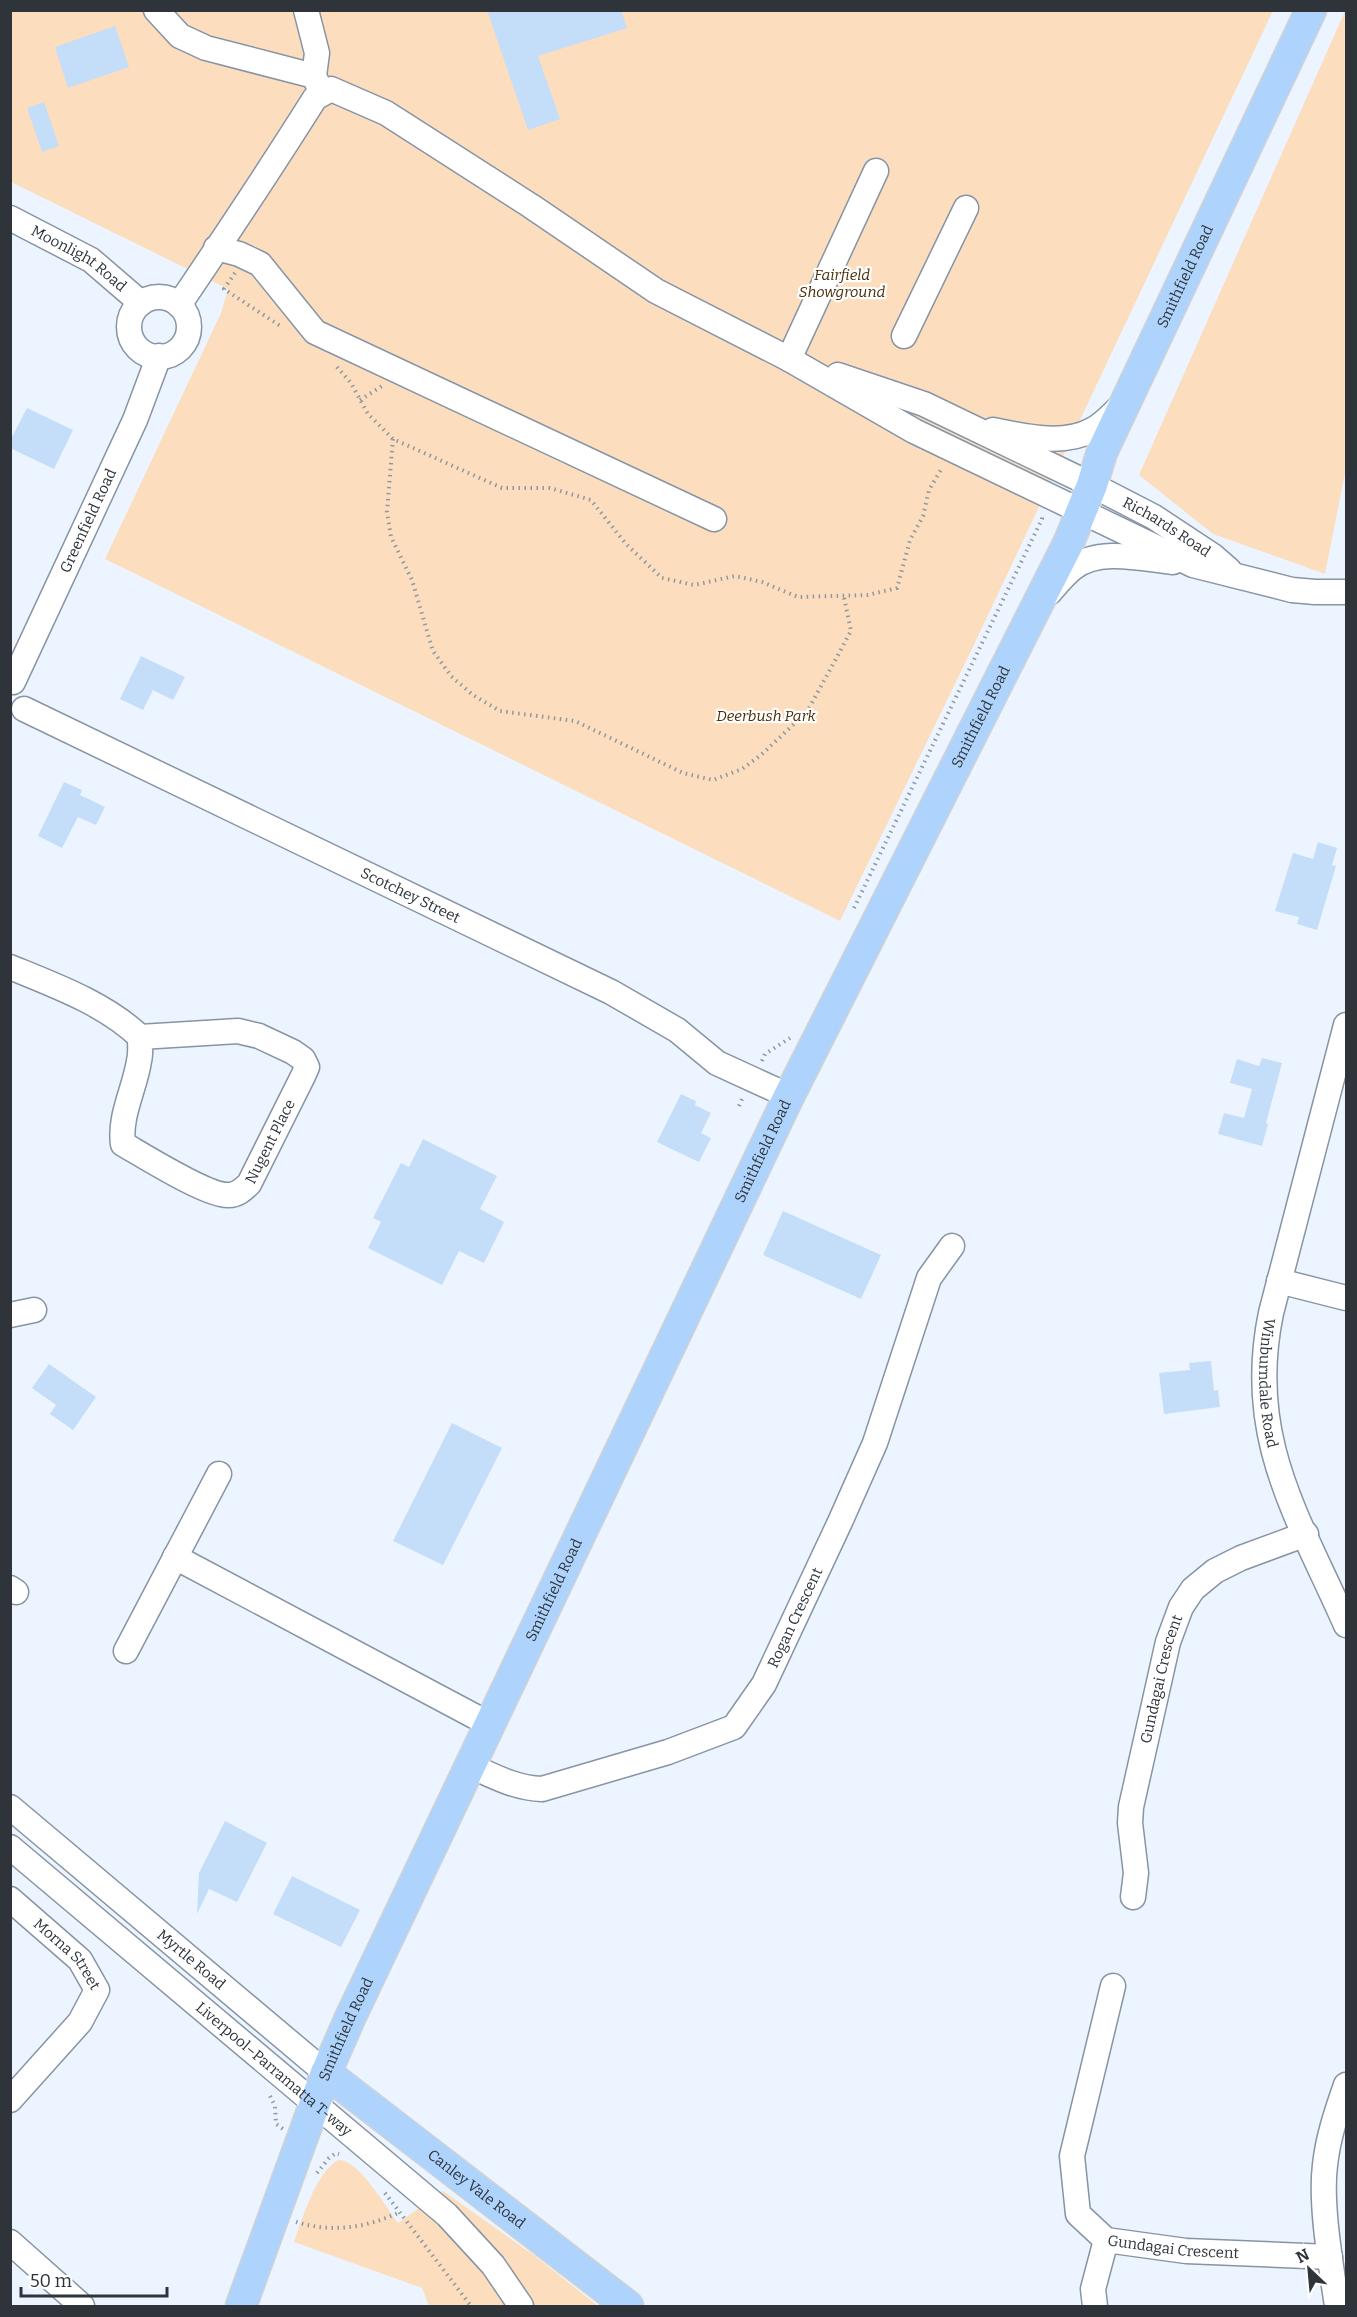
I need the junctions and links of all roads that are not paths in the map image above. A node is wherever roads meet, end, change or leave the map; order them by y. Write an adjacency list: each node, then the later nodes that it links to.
1 (156, 10): 4 (street)
2 (306, 10): 4 (street)
3 (1311, 10): 14 (main road, Smithfield Road)
4 (318, 85): 8 (street); 13 (street)
5 (876, 171): 13 (street)
6 (966, 208): 11 (street)
7 (10, 218): 9 (street, Moonlight Road)
8 (216, 248): 10 (street); 17 (street)
9 (141, 303): 10 (street); 12 (street)
10 (179, 305): 12 (street)
11 (904, 336)
12 (159, 356): 22 (street, Greenfield Road)
13 (789, 359): 15 (street); 16 (street)
14 (1126, 401): 15 (street); 16 (main road, Smithfield Road)
15 (962, 422): 16 (street)
16 (1087, 498): 18 (street, Richards Road); 19 (street, Richards Road); 21 (main road, Smithfield Road)
17 (714, 519)
18 (1193, 565): 19 (street, Richards Road); 21 (street, Richards Road)
19 (1235, 576): 20 (street, Richards Road)
20 (1347, 592)
21 (1041, 600): 27 (main road, Smithfield Road)
22 (12, 682): 23 (street)
23 (17, 713): 27 (street, Scotchey Street)
24 (10, 968): 25 (street)
25 (140, 1037): 25 (street, Nugent Place)
26 (1345, 1040): 29 (street, Winburndale Road)
27 (789, 1096): 38 (main road, Smithfield Road)
28 (952, 1246): 39 (street, Rogan Crescent)
29 (1279, 1281): 30 (street); 34 (street, Winburndale Road)
30 (1347, 1298)
31 (34, 1310): 32 (street)
32 (10, 1315)
33 (219, 1474): 35 (street)
34 (1306, 1534): 36 (street, Winburndale Road); 42 (street, Gundagai Crescent)
35 (175, 1557): 37 (street); 38 (street)
36 (1347, 1625)
37 (126, 1651)
38 (489, 1724): 39 (main road, Smithfield Road)
39 (469, 1765): 45 (main road, Smithfield Road)
40 (10, 1807): 45 (street, Myrtle Road)
41 (10, 1846): 48 (street, Liverpool–Parramatta T-way)
42 (1133, 1897)
43 (10, 1899): 47 (street, Morna Street)
44 (1113, 1986): 49 (street, Gundagai Crescent)
45 (326, 2073): 48 (main road, Smithfield Road); 55 (main road, Canley Vale Road)
46 (1347, 2085): 51 (street)
47 (10, 2100)
48 (316, 2104): 53 (main road, Smithfield Road); 54 (street, Liverpool–Parramatta T-way)
49 (1106, 2240): 51 (street, Gundagai Crescent); 56 (street)
50 (10, 2242): 52 (street)
51 (1330, 2257): 57 (street)
52 (82, 2307)
53 (241, 2307)
54 (521, 2307)
55 (628, 2307)
56 (1095, 2307)
57 (1337, 2307)

